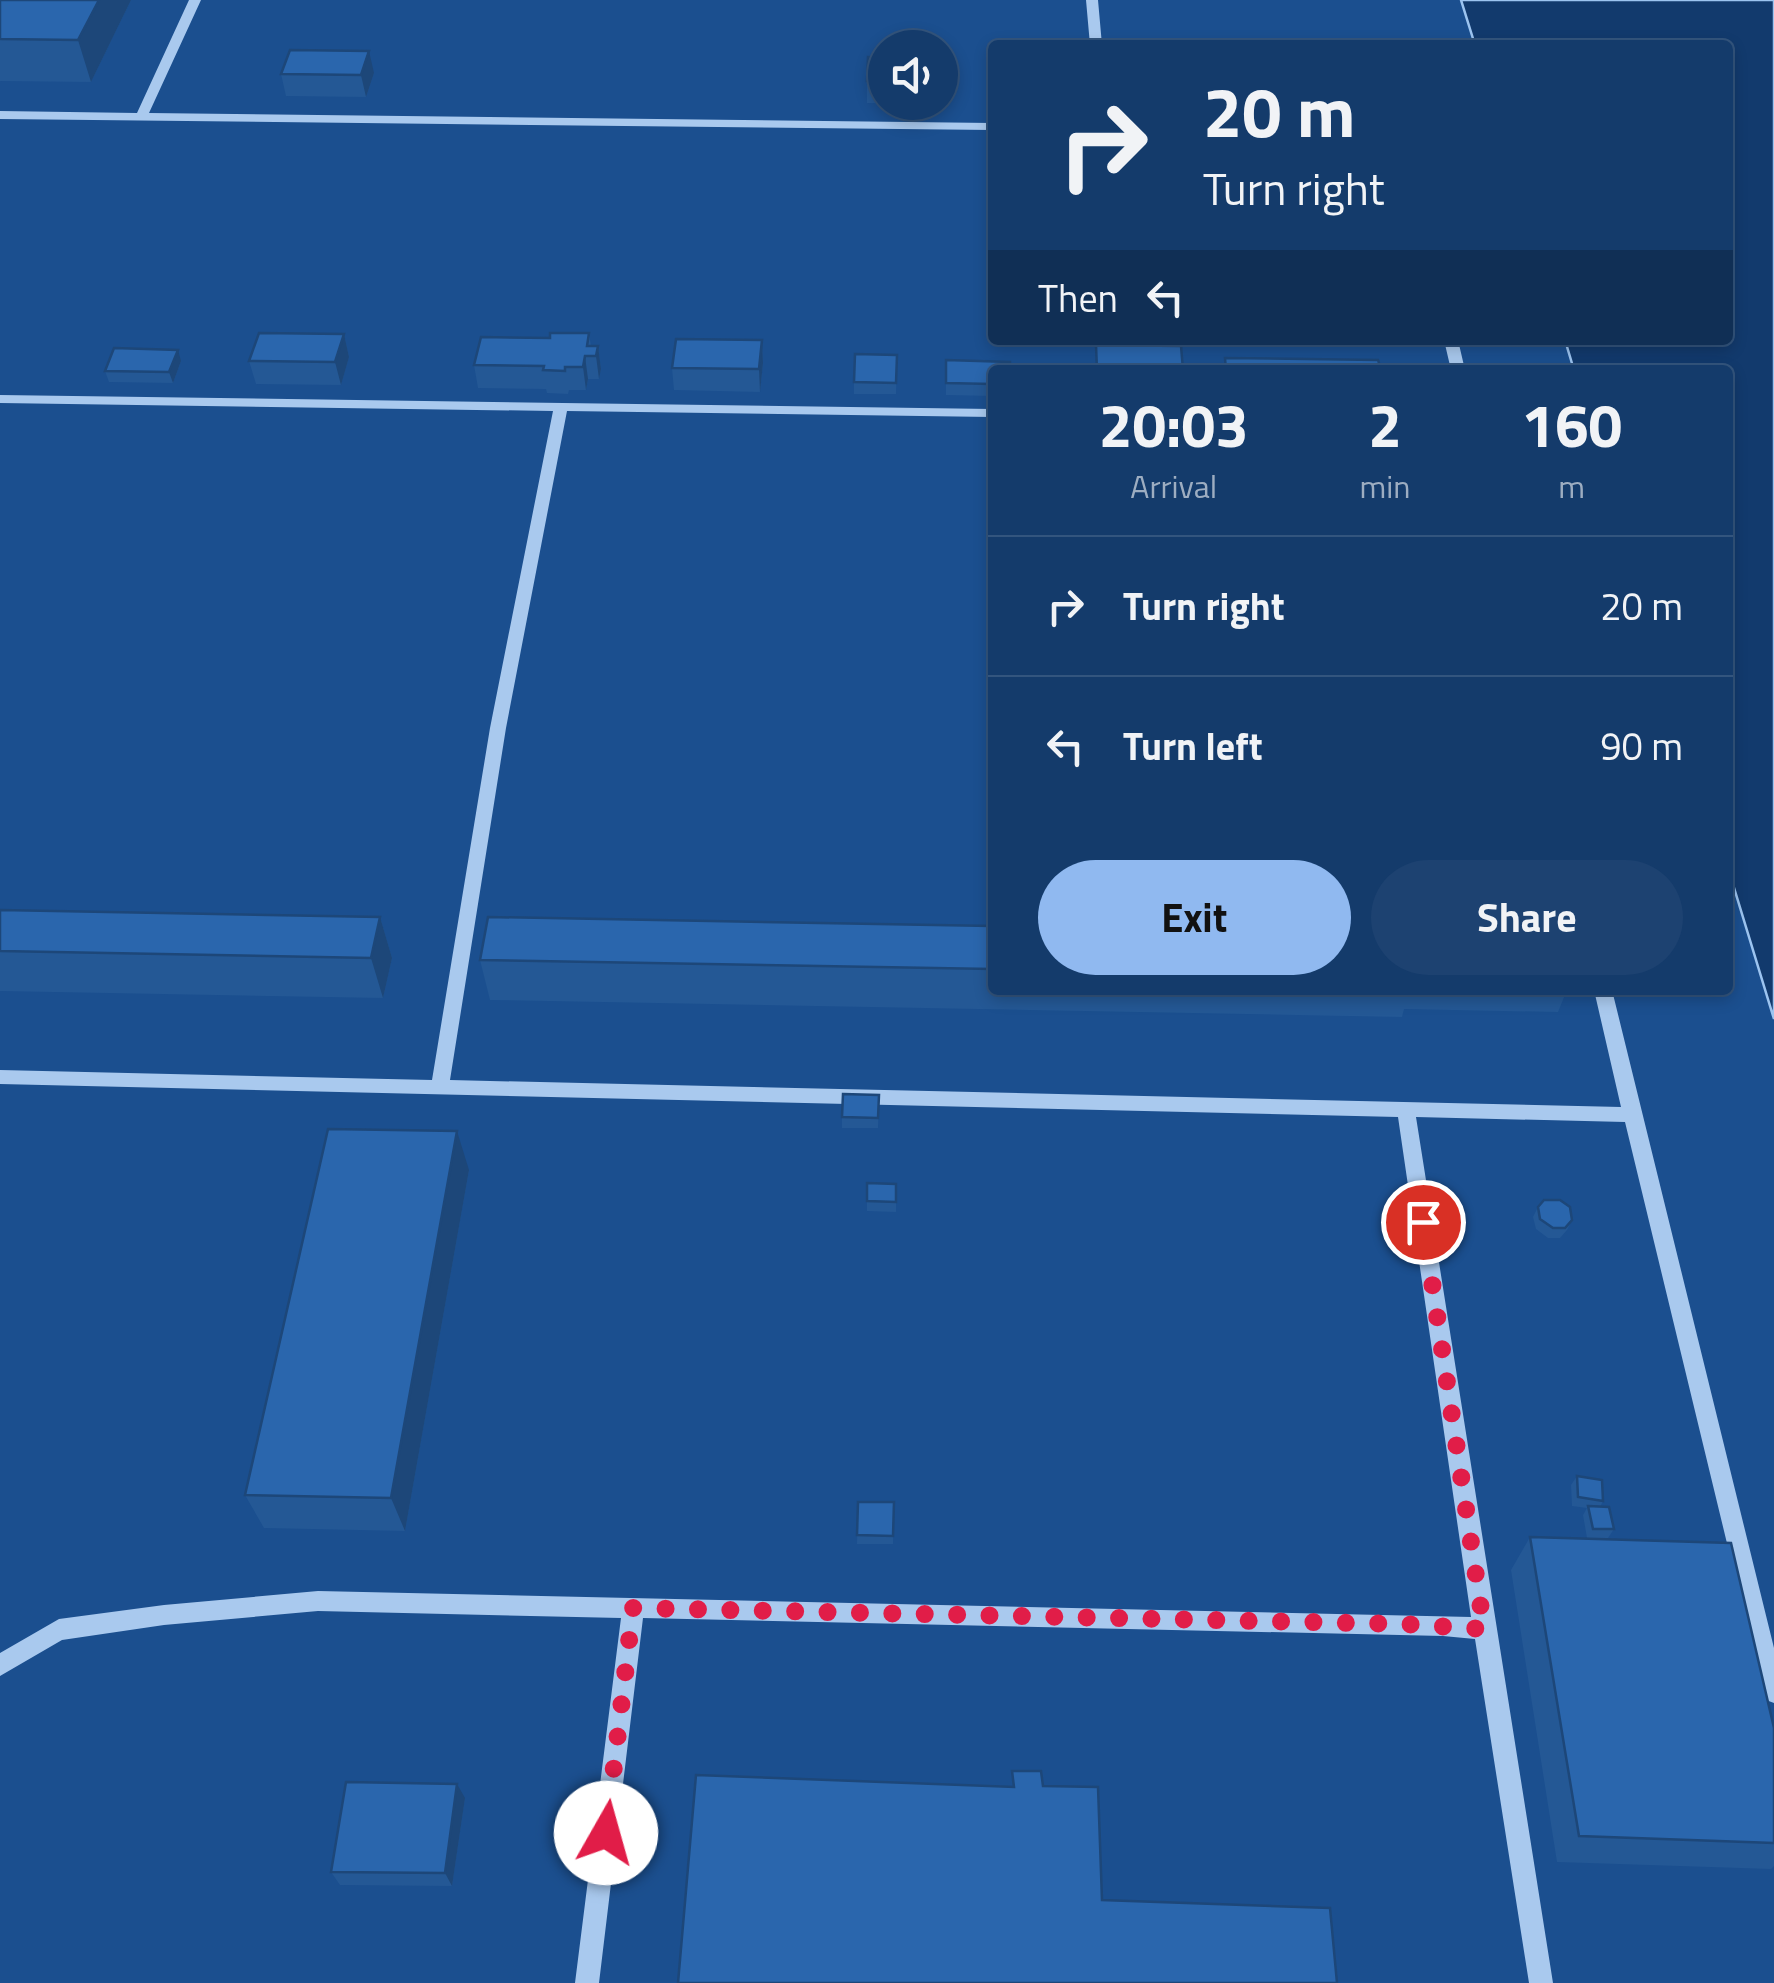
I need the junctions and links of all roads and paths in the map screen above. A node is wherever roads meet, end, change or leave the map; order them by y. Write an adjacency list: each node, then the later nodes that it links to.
1 (195, 0): 5 (lane)
2 (1092, 0): 3 (lane)
3 (1096, 40)
4 (0, 115): 5 (lane)
5 (142, 116): 6 (lane)
6 (988, 126)
7 (0, 399): 8 (lane)
8 (561, 407): 9 (lane); 12 (lane)
9 (988, 413)
10 (1604, 995): 14 (lane)
11 (0, 1077): 12 (lane)
12 (440, 1088): 13 (lane)
13 (1406, 1112): 14 (lane); 16 (lane)
14 (1632, 1115): 18 (lane)
15 (633, 1608): 16 (lane); 17 (lane); 19 (lane)
16 (1484, 1629): 20 (lane)
17 (0, 1665)
18 (1774, 1692)
19 (588, 1983)
20 (1541, 1983)

